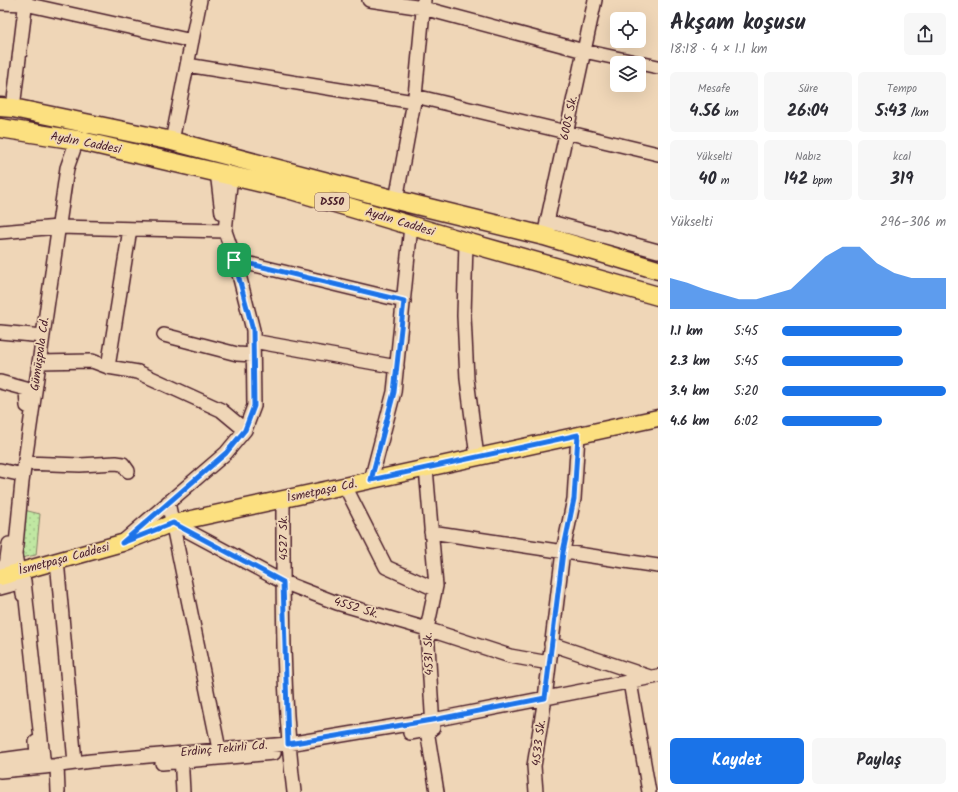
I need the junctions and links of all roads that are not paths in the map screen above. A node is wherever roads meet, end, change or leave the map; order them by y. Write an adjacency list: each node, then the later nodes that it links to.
1 (200, 0): 7 (street)
2 (369, 0): 6 (street)
3 (595, 0): 8 (street, 6005 Sk.)
4 (26, 2): 5 (street); 7 (street); 12 (street)
5 (0, 3)
6 (424, 4): 8 (street); 11 (street)
7 (192, 41): 9 (street)
8 (584, 51): 10 (street); 14 (street, 6005 Sk.)
9 (188, 65): 11 (street); 16 (street)
10 (658, 67)
11 (415, 99): 14 (street); 19 (street)
12 (7, 107): 16 (highway, Aydın Caddesi / D550)
13 (0, 128): 15 (highway, Aydın Caddesi / D550)
14 (566, 133): 17 (street); 22 (street, 6005 Sk.)
15 (76, 140): 18 (highway, Aydın Caddesi / D550); 20 (street, Gümüşpala Cd.)
16 (172, 141): 19 (highway, Aydın Caddesi / D550)
17 (658, 154)
18 (224, 174): 21 (highway, Aydın Caddesi / D550); 24 (street)
19 (396, 200): 22 (highway, Aydın Caddesi / D550)
20 (58, 226): 23 (street); 25 (street); 34 (street, Gümüşpala Cd.)
21 (411, 226): 26 (highway, Aydın Caddesi / D550); 31 (street)
22 (546, 228): 27 (street); 29 (highway, Aydın Caddesi / D550)
23 (130, 229): 24 (street); 38 (street)
24 (225, 231): 28 (street)
25 (0, 232)
26 (466, 242): 30 (highway, Aydın Caddesi / D550); 46 (street)
27 (658, 251)
28 (234, 260): 31 (street); 35 (street)
29 (658, 270)
30 (658, 296)
31 (404, 301): 39 (street)
32 (0, 332): 34 (street)
33 (164, 335): 36 (street)
34 (43, 336): 37 (street, Gümüşpala Cd.)
35 (253, 341): 36 (street); 39 (street)
36 (253, 355): 44 (street)
37 (39, 362): 38 (street); 42 (street, Gümüşpala Cd.)
38 (108, 367): 44 (street)
39 (397, 367): 51 (street)
40 (0, 376): 42 (street)
41 (0, 382): 49 (street)
42 (36, 386): 49 (street, Gümüşpala Cd.)
43 (657, 421): 45 (main road, İsmetpaşa Cd.)
44 (245, 430): 54 (street)
45 (578, 435): 46 (main road, İsmetpaşa Cd.); 58 (street, 4533 Sk.)
46 (477, 457): 47 (main road, İsmetpaşa Cd.)
47 (426, 468): 51 (main road, İsmetpaşa Cd.); 56 (street, 4531 Sk.)
48 (0, 470): 49 (street)
49 (22, 471): 50 (street); 61 (street); 62 (street, Gümüşpala Cd.)
50 (128, 471)
51 (371, 480): 52 (main road, İsmetpaşa Cd.)
52 (345, 486): 53 (main road, İsmetpaşa Cd.); 66 (street)
53 (283, 499): 55 (main road, İsmetpaşa Cd.); 64 (street, 4527 Sk.)
54 (168, 502): 55 (street); 57 (street)
55 (173, 523): 57 (main road, İsmetpaşa Caddesi); 64 (street, 4552 Sk.); 75 (street)
56 (431, 532): 58 (street); 66 (street, 4531 Sk.)
57 (122, 543): 59 (main road, İsmetpaşa Caddesi)
58 (563, 552): 60 (street); 68 (street, 4533 Sk.)
59 (57, 560): 62 (main road, İsmetpaşa Caddesi); 78 (street)
60 (658, 566)
61 (0, 568)
62 (18, 571): 63 (main road, İsmetpaşa Caddesi); 79 (street, Gümüşpala Cd.)
63 (0, 577)
64 (283, 582): 67 (street, 4552 Sk.); 74 (street, 4527 Sk.)
65 (0, 588): 77 (street)
66 (435, 589): 67 (street, 4531 Sk.)
67 (427, 629): 69 (street, 4552 Sk.); 73 (street, 4531 Sk.)
68 (551, 644): 69 (street, 4533 Sk.); 70 (street)
69 (549, 663): 72 (street, 4533 Sk.)
70 (655, 677): 71 (street, Erdinç Tekirli Cd.)
71 (630, 682): 72 (street, Erdinç Tekirli Cd.); 89 (street)
72 (545, 698): 73 (street, Erdinç Tekirli Cd.); 88 (street, 4533 Sk.)
73 (432, 720): 74 (street, Erdinç Tekirli Cd.); 87 (street, 4531 Sk.)
74 (288, 747): 75 (street, Erdinç Tekirli Cd.); 76 (street); 85 (street, 4527 Sk.); 86 (street)
75 (219, 749): 76 (street, Erdinç Tekirli Cd.)
76 (181, 758): 78 (street, Erdinç Tekirli Cd.); 80 (street); 84 (street)
77 (0, 760)
78 (76, 763): 80 (street, Erdinç Tekirli Cd.)
79 (44, 768): 80 (street); 81 (street)
80 (57, 768): 82 (street); 83 (street)
81 (0, 771)
82 (0, 777)
83 (58, 792)
84 (183, 792)
85 (294, 792)
86 (437, 792)
87 (444, 792)
88 (536, 792)
89 (649, 792)

